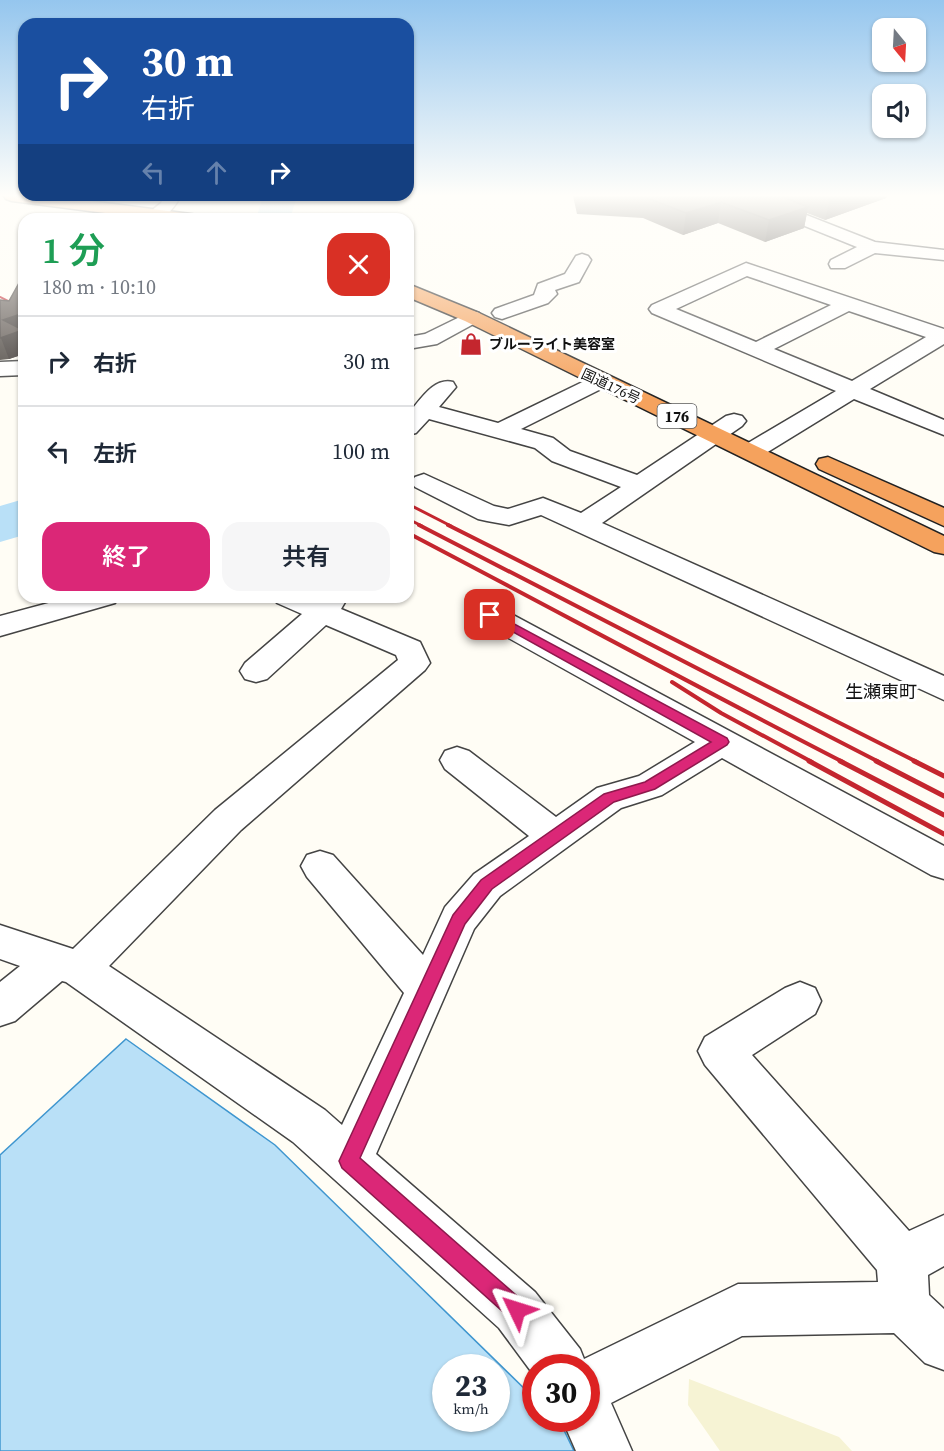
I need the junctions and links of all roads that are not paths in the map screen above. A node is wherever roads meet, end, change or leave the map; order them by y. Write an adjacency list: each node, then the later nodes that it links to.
1 (580, 264): 5 (street)
2 (414, 276): 5 (highway, 国道176号 / 176)
3 (414, 293): 6 (highway, 国道176号 / 176)
4 (848, 304): 7 (street); 9 (street); 9 (street)
5 (502, 313): 17 (highway, 国道176号 / 176)
6 (472, 317): 8 (street); 12 (highway, 国道176号 / 176)
7 (943, 335): 14 (street)
8 (414, 342)
9 (756, 350): 14 (street)
10 (18, 368): 11 (street)
11 (0, 369)
12 (599, 381): 17 (highway, 国道176号 / 176); 19 (street)
13 (445, 387): 15 (street)
14 (854, 391): 18 (street); 20 (street)
15 (424, 410): 16 (street); 19 (street)
16 (414, 421)
17 (724, 427): 20 (highway, 国道176号 / 176); 21 (highway, 国道176号 / 176); 23 (street)
18 (944, 428)
19 (498, 432): 23 (street)
20 (774, 438): 21 (street); 24 (highway, 国道176号 / 176)
21 (752, 451): 26 (highway, 国道176号 / 176)
22 (424, 482): 25 (street)
23 (640, 485): 25 (street)
24 (944, 519)
25 (583, 524): 32 (street)
26 (944, 546)
27 (83, 603): 30 (street)
28 (329, 604): 31 (street); 39 (street)
29 (490, 615): 33 (street)
30 (0, 626)
31 (256, 671)
32 (944, 689)
33 (722, 742): 35 (street); 36 (street)
34 (457, 760): 35 (street)
35 (556, 837): 40 (street)
36 (944, 864)
37 (320, 866): 40 (street)
38 (0, 942): 39 (street)
39 (68, 965): 42 (street); 43 (street)
40 (427, 989): 43 (street)
41 (800, 1001): 45 (street)
42 (0, 1007)
43 (349, 1161): 47 (street)
44 (944, 1240): 45 (street)
45 (903, 1284): 46 (street); 48 (street)
46 (944, 1344)
47 (550, 1354)
48 (600, 1380)
49 (596, 1432): 50 (street)
50 (604, 1451)

